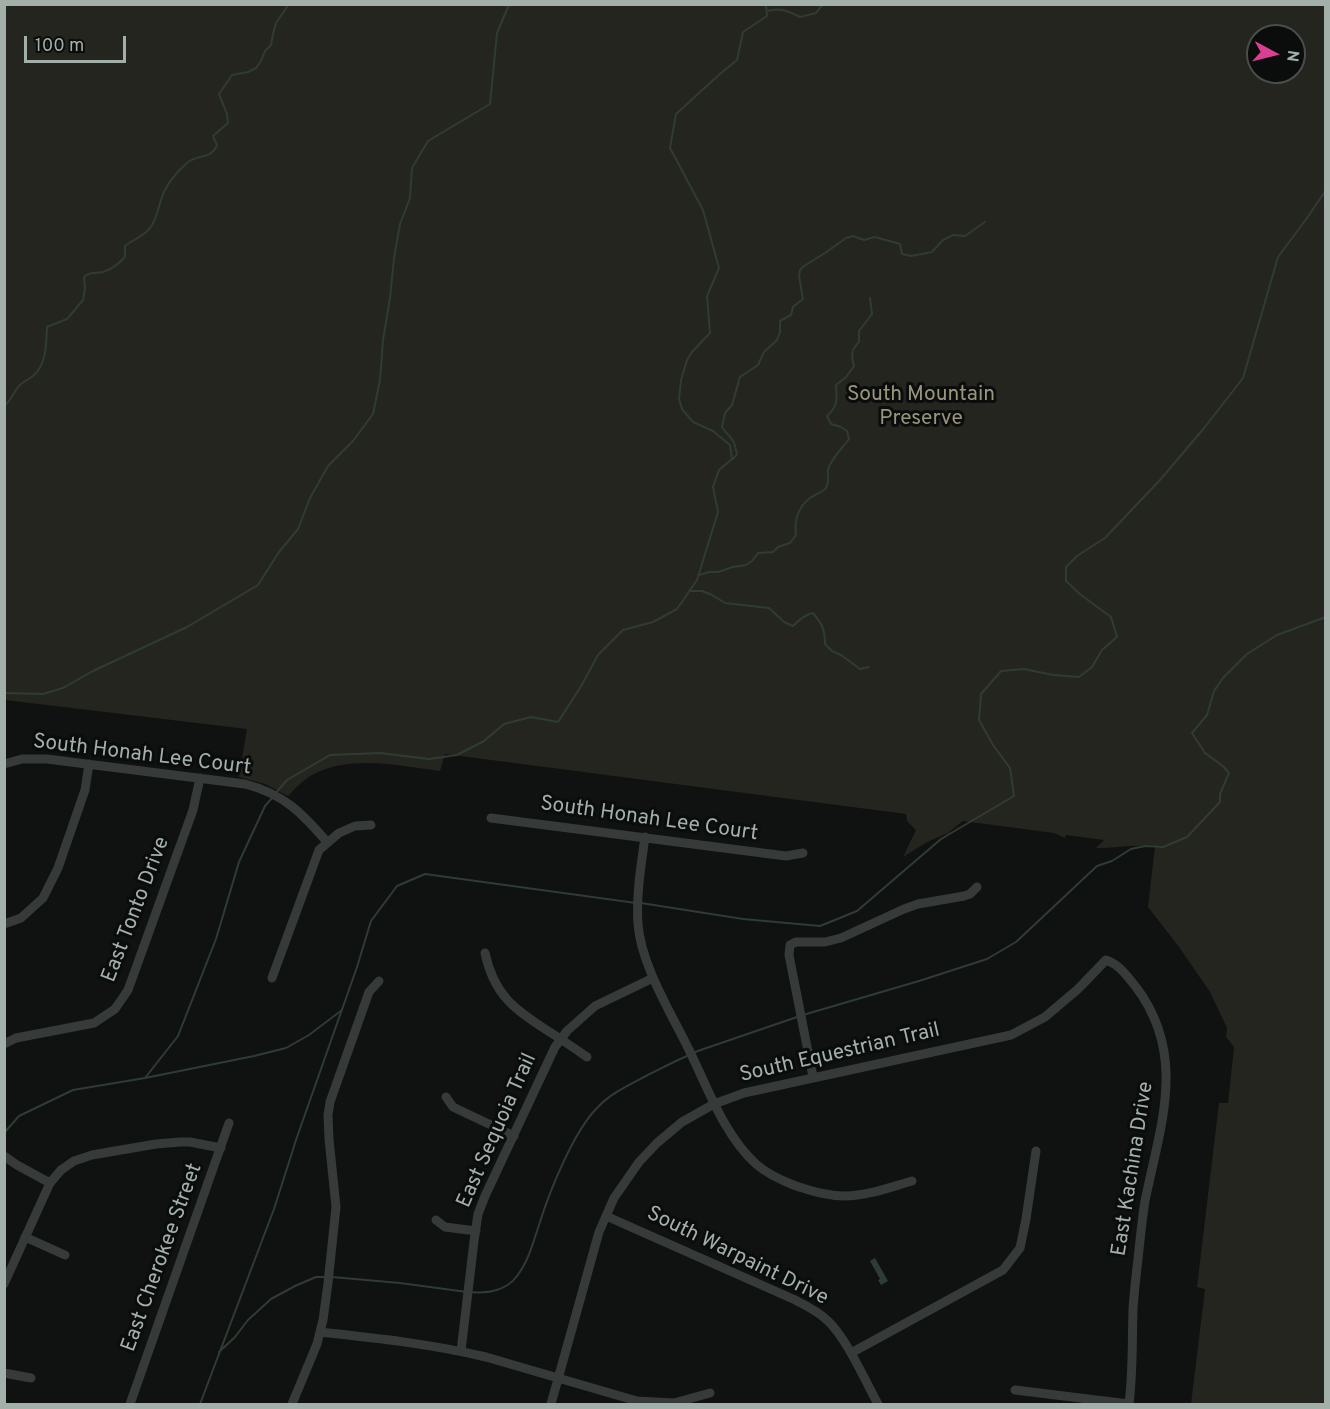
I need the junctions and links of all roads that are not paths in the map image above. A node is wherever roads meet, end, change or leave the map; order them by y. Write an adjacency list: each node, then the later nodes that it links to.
1 (4, 764): 2 (street, South Honah Lee Court)
2 (89, 764): 3 (street, South Honah Lee Court); 10 (street)
3 (201, 778): 7 (street, South Honah Lee Court); 17 (street, East Tonto Drive)
4 (491, 818): 6 (street, South Honah Lee Court)
5 (371, 825): 7 (street)
6 (645, 837): 8 (street, South Honah Lee Court); 14 (street)
7 (327, 842): 13 (street)
8 (803, 853)
9 (977, 887): 19 (street)
10 (4, 924)
11 (485, 953): 16 (street)
12 (1106, 960): 19 (street, South Equestrian Trail); 47 (street, East Kachina Drive)
13 (272, 978)
14 (653, 978): 16 (street, East Sequoia Trail); 21 (street)
15 (379, 981): 35 (street)
16 (561, 1040): 18 (street); 23 (street, East Sequoia Trail)
17 (4, 1044)
18 (587, 1057)
19 (813, 1077): 21 (street, South Equestrian Trail)
20 (446, 1097): 23 (street)
21 (714, 1104): 27 (street); 29 (street, South Equestrian Trail)
22 (229, 1123): 24 (street, East Cherokee Street)
23 (514, 1136): 31 (street, East Sequoia Trail)
24 (221, 1148): 28 (street); 43 (street, East Cherokee Street)
25 (1036, 1151): 37 (street)
26 (4, 1156): 28 (street)
27 (912, 1182)
28 (50, 1184): 32 (street)
29 (606, 1216): 37 (street, South Warpaint Drive); 40 (street, South Equestrian Trail)
30 (436, 1220): 31 (street)
31 (476, 1232): 36 (street, East Sequoia Trail)
32 (25, 1237): 33 (street); 34 (street)
33 (65, 1256)
34 (4, 1284)
35 (320, 1332): 36 (street); 44 (street)
36 (460, 1351): 40 (street)
37 (851, 1353): 46 (street, South Warpaint Drive)
38 (4, 1373): 39 (street)
39 (31, 1378)
40 (559, 1379): 42 (street); 45 (street, South Equestrian Trail)
41 (1015, 1390): 47 (street)
42 (710, 1393)
43 (130, 1404)
44 (292, 1404)
45 (551, 1404)
46 (878, 1404)
47 (1129, 1404)

